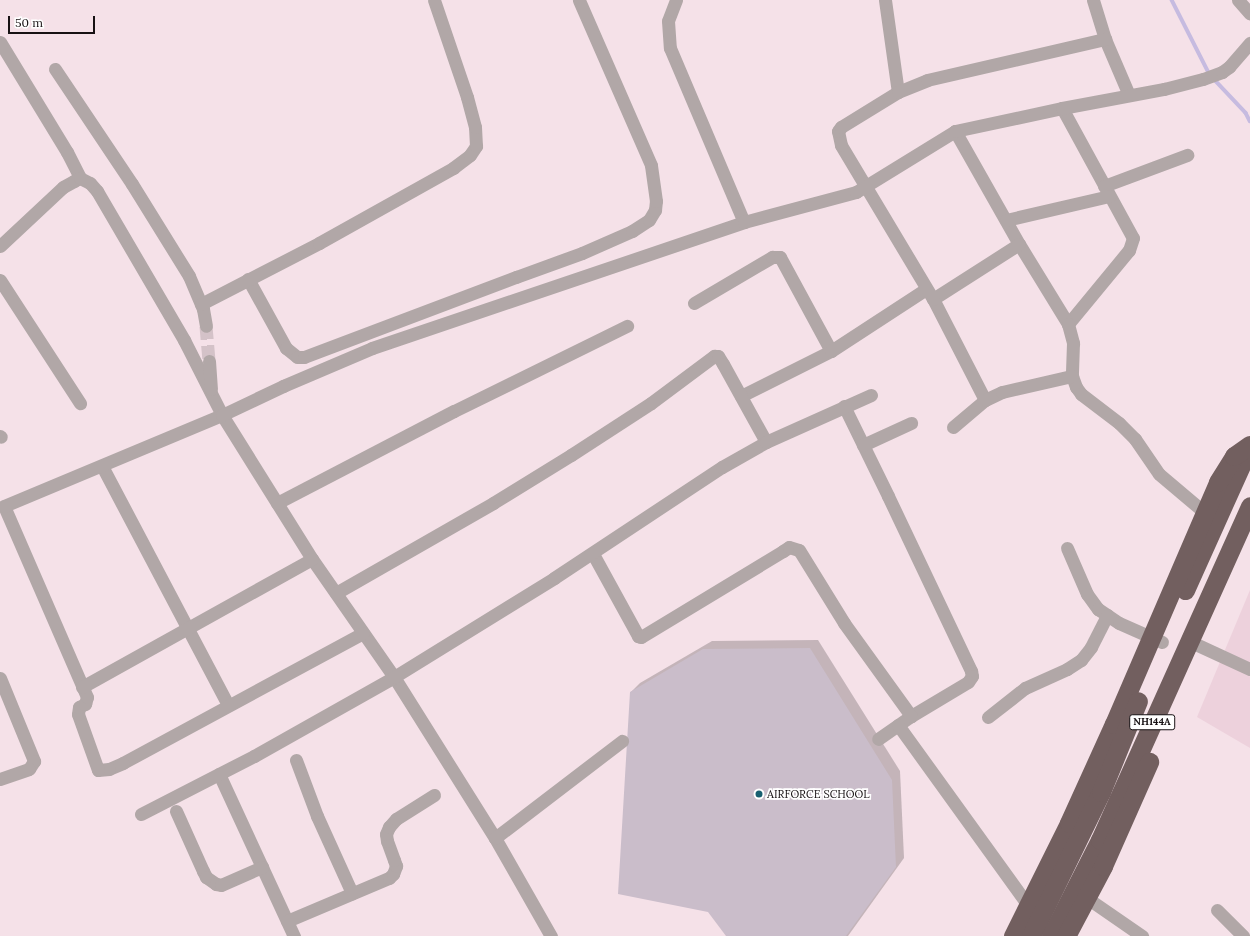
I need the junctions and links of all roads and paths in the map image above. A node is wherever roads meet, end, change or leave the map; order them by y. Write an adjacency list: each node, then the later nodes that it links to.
1 (434, 0): 24 (street)
2 (579, 0): 24 (street)
3 (676, 0): 21 (street)
4 (885, 0): 12 (street)
5 (1093, 0): 8 (street)
6 (1238, 0): 7 (street)
7 (1250, 14)
8 (1105, 39): 12 (street); 13 (street)
9 (0, 42): 17 (street)
10 (1250, 43): 13 (street)
11 (55, 69): 28 (street)
12 (898, 92): 18 (street)
13 (1129, 95): 14 (street)
14 (1062, 108): 15 (street); 19 (street)
15 (955, 131): 18 (street); 20 (street)
16 (1187, 155): 19 (street)
17 (80, 178): 22 (street); 35 (street)
18 (867, 186): 21 (street); 26 (street)
19 (1106, 191): 20 (street); 29 (street)
20 (1006, 220): 23 (street)
21 (744, 222): 41 (street)
22 (2, 240)
23 (1019, 244): 26 (street); 29 (street)
24 (248, 279): 28 (street)
25 (0, 280): 39 (street)
26 (929, 294): 32 (street); 38 (street)
27 (694, 302): 32 (street)
28 (201, 304): 30 (street)
29 (1068, 324): 34 (street)
30 (206, 326)
31 (627, 326): 48 (street)
32 (831, 351): 37 (street)
33 (209, 361): 35 (street)
34 (1072, 376): 38 (street); 51 (street)
35 (211, 394): 41 (street)
36 (871, 395): 40 (street)
37 (741, 396): 44 (street); 56 (street)
38 (985, 400): 43 (street)
39 (80, 403)
40 (844, 406): 44 (street); 45 (street)
41 (222, 415): 47 (street); 48 (street)
42 (910, 422): 45 (street)
43 (953, 427)
44 (766, 442): 54 (street)
45 (863, 444): 67 (street)
46 (1250, 445): 51 (highway, NH144A)
47 (102, 466): 50 (street); 58 (street)
48 (277, 503): 55 (street)
49 (1250, 506): 61 (highway, NH144A)
50 (2, 507): 65 (street)
51 (1209, 517): 60 (highway, NH144A)
52 (1250, 534): 61 (highway)
53 (1067, 548): 57 (street)
54 (592, 554): 63 (street); 67 (street)
55 (312, 559): 56 (street); 58 (street)
56 (336, 593): 59 (street)
57 (1107, 615): 60 (street); 68 (street)
58 (187, 628): 65 (street); 66 (street)
59 (363, 633): 63 (street); 66 (street)
60 (1157, 640): 84 (highway, NH144A)
61 (1195, 643): 62 (street); 81 (highway); 88 (highway, NH144A)
62 (1250, 669)
63 (394, 677): 73 (street); 78 (street)
64 (0, 678): 74 (street)
65 (82, 687): 66 (street)
66 (228, 705)
67 (911, 716): 69 (street)
68 (988, 717)
69 (898, 725): 70 (street); 84 (street)
70 (878, 739)
71 (622, 741): 78 (street)
72 (296, 760): 80 (street)
73 (219, 774): 77 (street); 79 (street)
74 (0, 779)
75 (434, 795): 80 (street)
76 (176, 811): 79 (street)
77 (141, 814)
78 (495, 838): 86 (street)
79 (262, 867): 83 (street)
80 (352, 893): 83 (street)
81 (1087, 898): 89 (highway); 90 (street)
82 (1217, 910): 91 (street)
83 (287, 921): 85 (street)
84 (1033, 921): 87 (highway)
85 (294, 936)
86 (551, 936)
87 (1013, 936)
88 (1051, 936)
89 (1066, 936)
90 (1142, 936)
91 (1243, 936)

